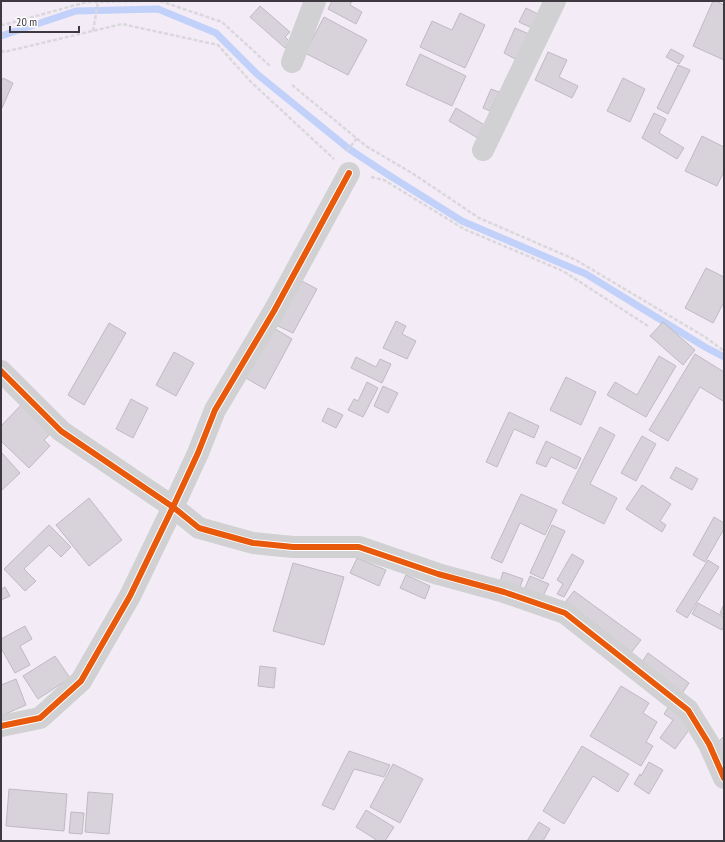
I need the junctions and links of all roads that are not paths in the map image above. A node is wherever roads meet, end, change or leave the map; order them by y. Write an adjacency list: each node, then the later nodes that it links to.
1 (315, 1): 3 (street)
2 (556, 1): 4 (street)
3 (289, 72)
4 (483, 150)
5 (349, 173): 7 (street)
6 (1, 371): 7 (street)
7 (173, 507): 8 (street); 9 (street)
8 (1, 726)
9 (724, 778)

